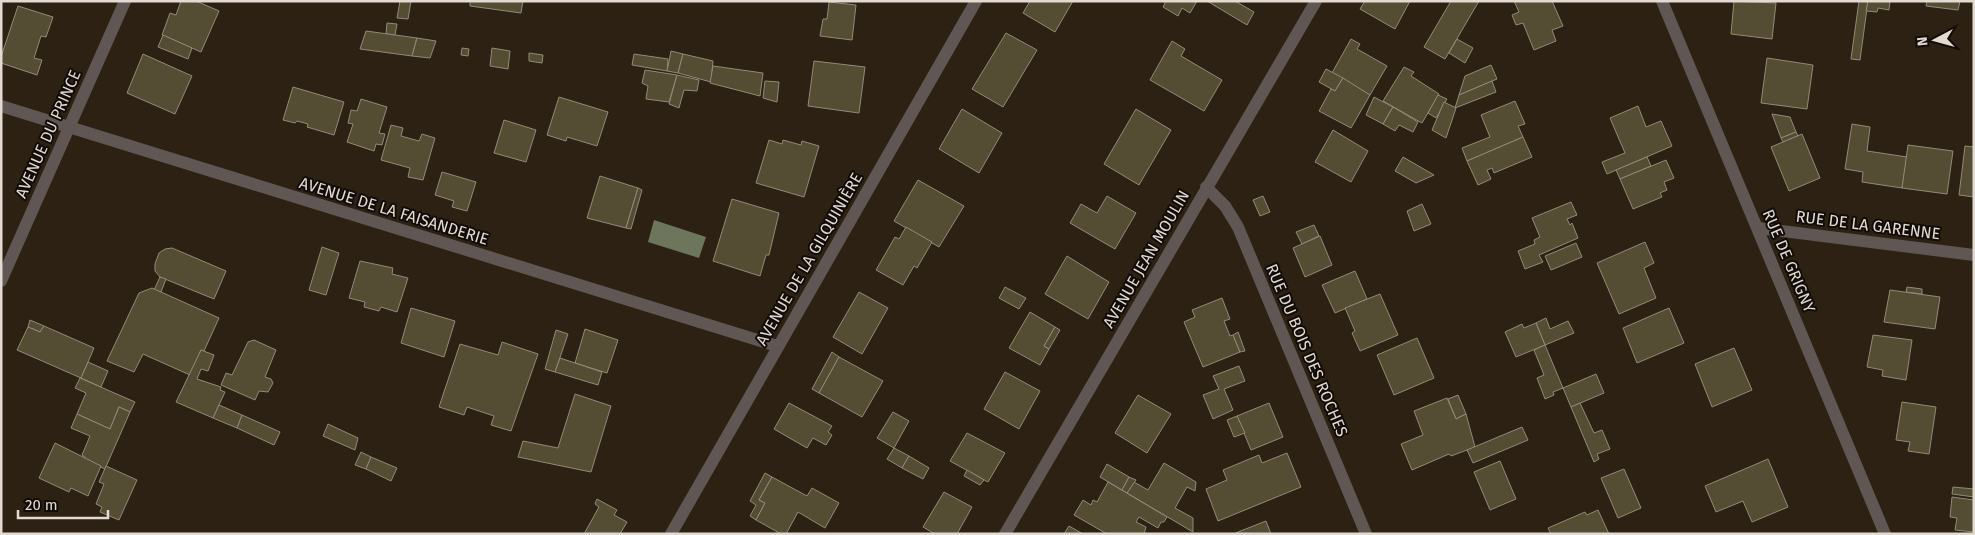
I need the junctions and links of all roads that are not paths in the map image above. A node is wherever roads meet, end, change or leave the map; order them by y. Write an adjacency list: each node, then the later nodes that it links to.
1 (125, 1): 6 (street, AVENUE DU PRINCE)
2 (976, 1): 11 (street, AVENUE DE LA GILQUINIÈRE)
3 (1316, 1): 7 (street, AVENUE JEAN MOULIN)
4 (1662, 1): 8 (street, RUE DE GRIGNY)
5 (1, 106): 6 (street, AVENUE DE LA FAISANDERIE)
6 (69, 127): 10 (street, AVENUE DU PRINCE); 11 (street, AVENUE DE LA FAISANDERIE)
7 (1206, 187): 13 (street, AVENUE JEAN MOULIN); 14 (street, RUE DU BOIS DES ROCHES)
8 (1758, 228): 9 (street, RUE DE LA GARENNE); 15 (street, RUE DE GRIGNY)
9 (1974, 255)
10 (1, 281)
11 (778, 346): 12 (street, AVENUE DE LA GILQUINIÈRE)
12 (671, 534)
13 (1006, 534)
14 (1366, 534)
15 (1885, 534)

